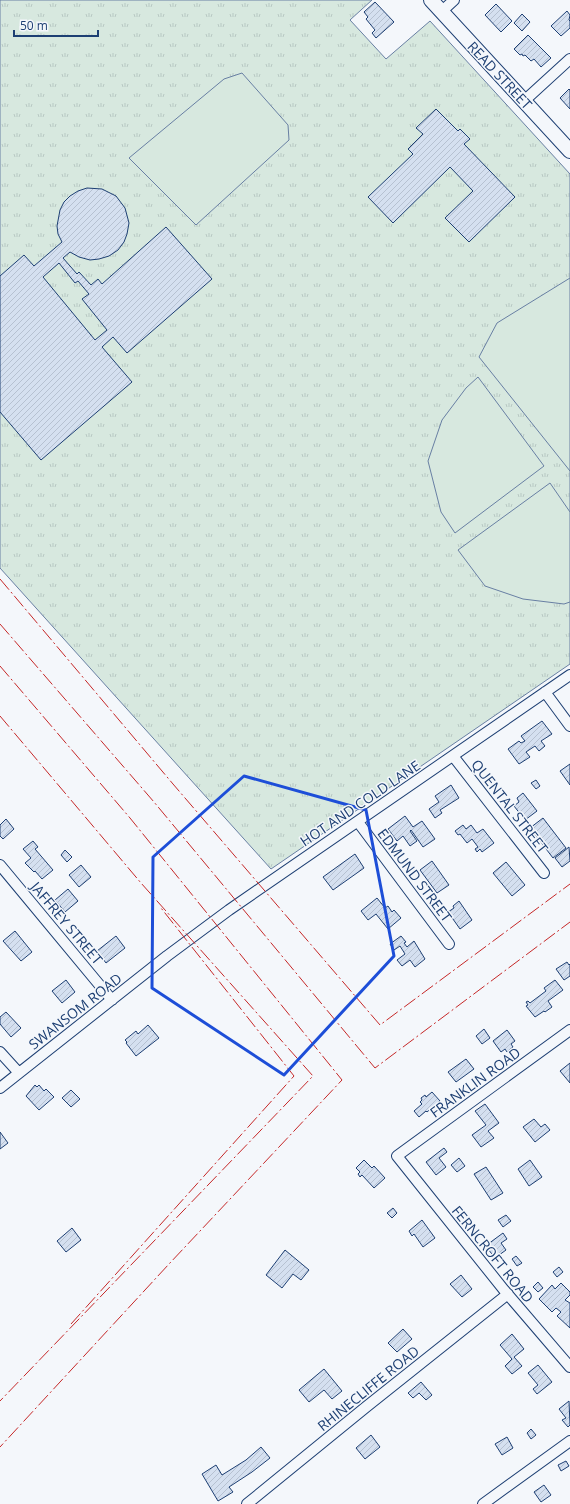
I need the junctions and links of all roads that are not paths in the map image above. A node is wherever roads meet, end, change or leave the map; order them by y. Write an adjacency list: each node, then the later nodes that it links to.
1 (430, 0): 3 (main road, READ STREET)
2 (454, 0): 3 (street)
3 (441, 12): 5 (main road, READ STREET)
4 (570, 59): 5 (street)
5 (524, 101): 6 (main road, READ STREET)
6 (570, 151)
7 (570, 675): 8 (street, HOT AND COLD LANE)
8 (545, 692): 9 (street); 10 (street, HOT AND COLD LANE)
9 (570, 726)
10 (453, 756): 11 (street, HOT AND COLD LANE); 13 (street, QUENTAL STREET)
11 (358, 822): 14 (street, EDMUND STREET); 15 (street, HOT AND COLD LANE)
12 (0, 865): 16 (street, JAFFREY STREET)
13 (544, 873)
14 (450, 944)
15 (167, 956): 16 (street, SWANSOM ROAD)
16 (112, 1000): 19 (street, SWANSOM ROAD)
17 (570, 1030): 21 (street, FRANKLIN ROAD)
18 (0, 1052): 19 (street)
19 (19, 1073): 20 (street, SWANSOM ROAD)
20 (0, 1088)
21 (396, 1156): 22 (street, FERNCROFT ROAD)
22 (508, 1294): 23 (street, FERNCROFT ROAD); 25 (street, RHINECLIFFE ROAD)
23 (570, 1367)
24 (570, 1441): 26 (street)
25 (247, 1504)
26 (484, 1504)

